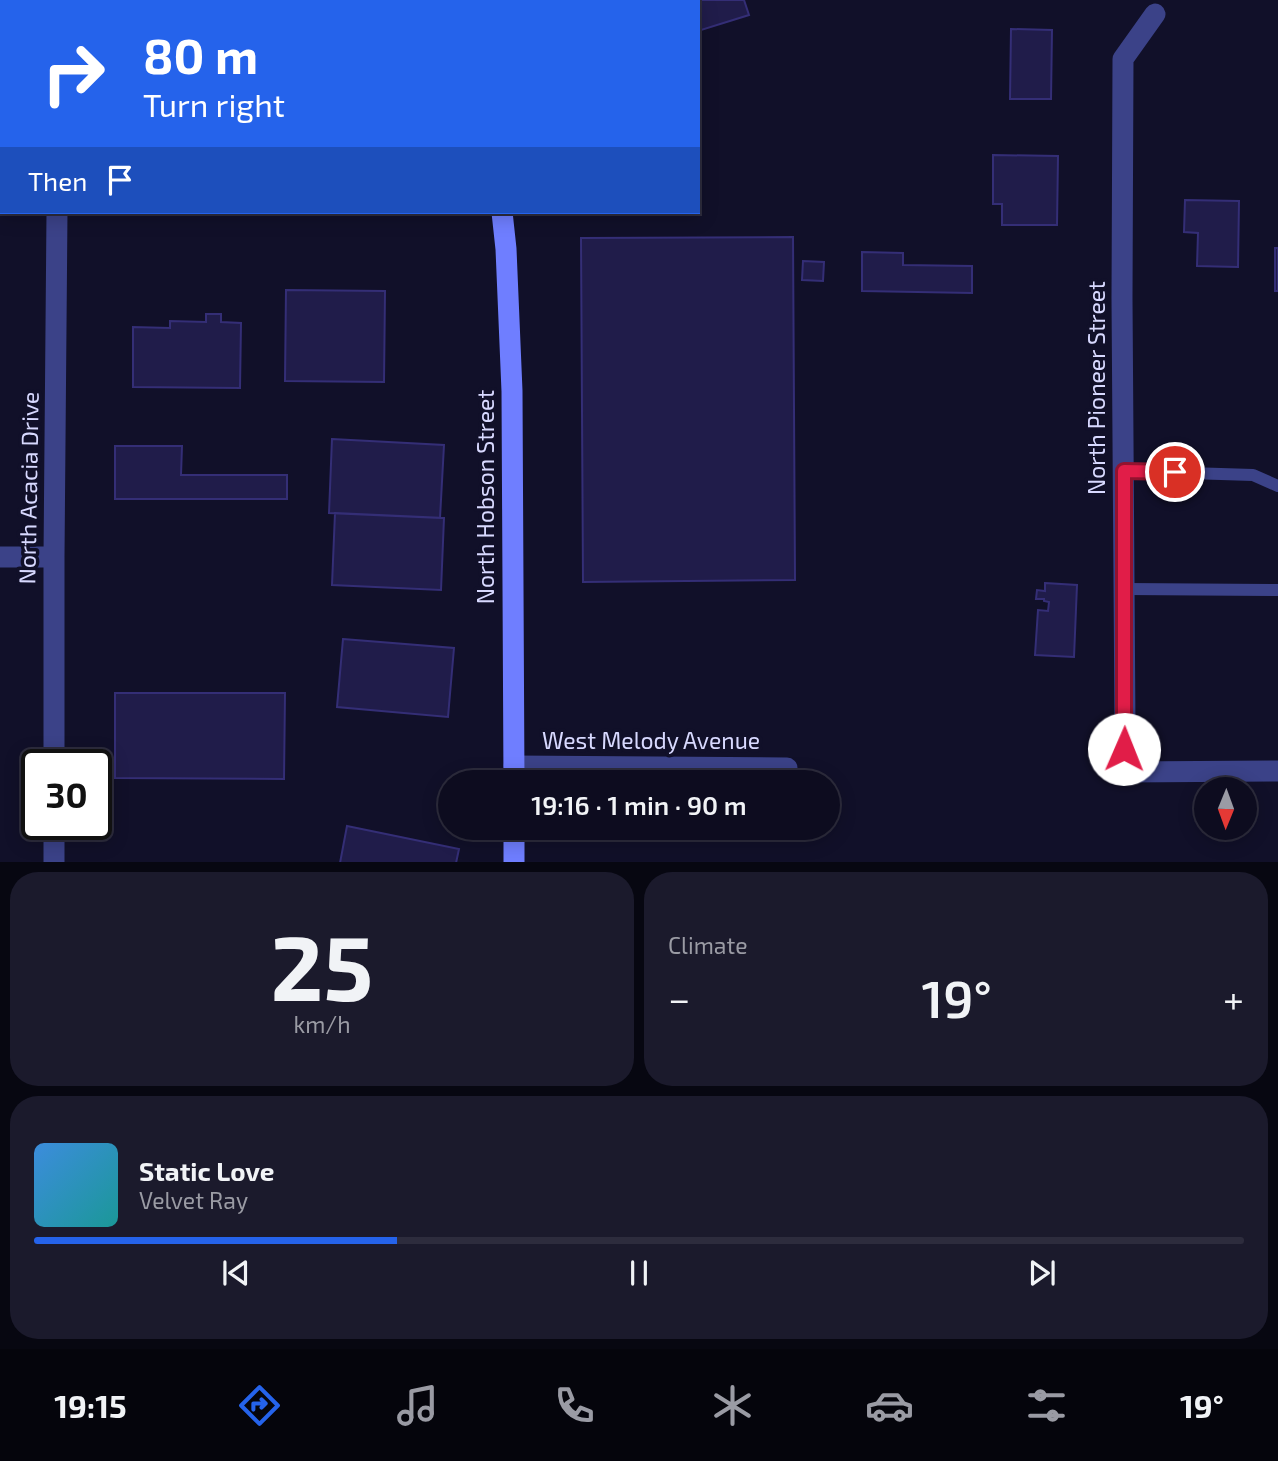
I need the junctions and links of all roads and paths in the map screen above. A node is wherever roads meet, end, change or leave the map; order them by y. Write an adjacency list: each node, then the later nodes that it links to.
1 (1155, 14): 4 (street, North Pioneer Street)
2 (57, 214): 7 (street, North Acacia Drive)
3 (502, 214): 12 (street, North Hobson Street)
4 (1124, 471): 5 (lane); 8 (street, North Pioneer Street)
5 (1278, 485)
6 (0, 557): 7 (street)
7 (54, 557): 10 (street, North Acacia Drive)
8 (1125, 589): 9 (lane); 14 (street, North Pioneer Street)
9 (1278, 590)
10 (54, 749)
11 (786, 768): 13 (street, West Melody Avenue)
12 (514, 770)
13 (695, 770)
14 (1278, 771)
15 (54, 840): 17 (street)
16 (514, 840): 18 (street)
17 (54, 862)
18 (514, 862)

